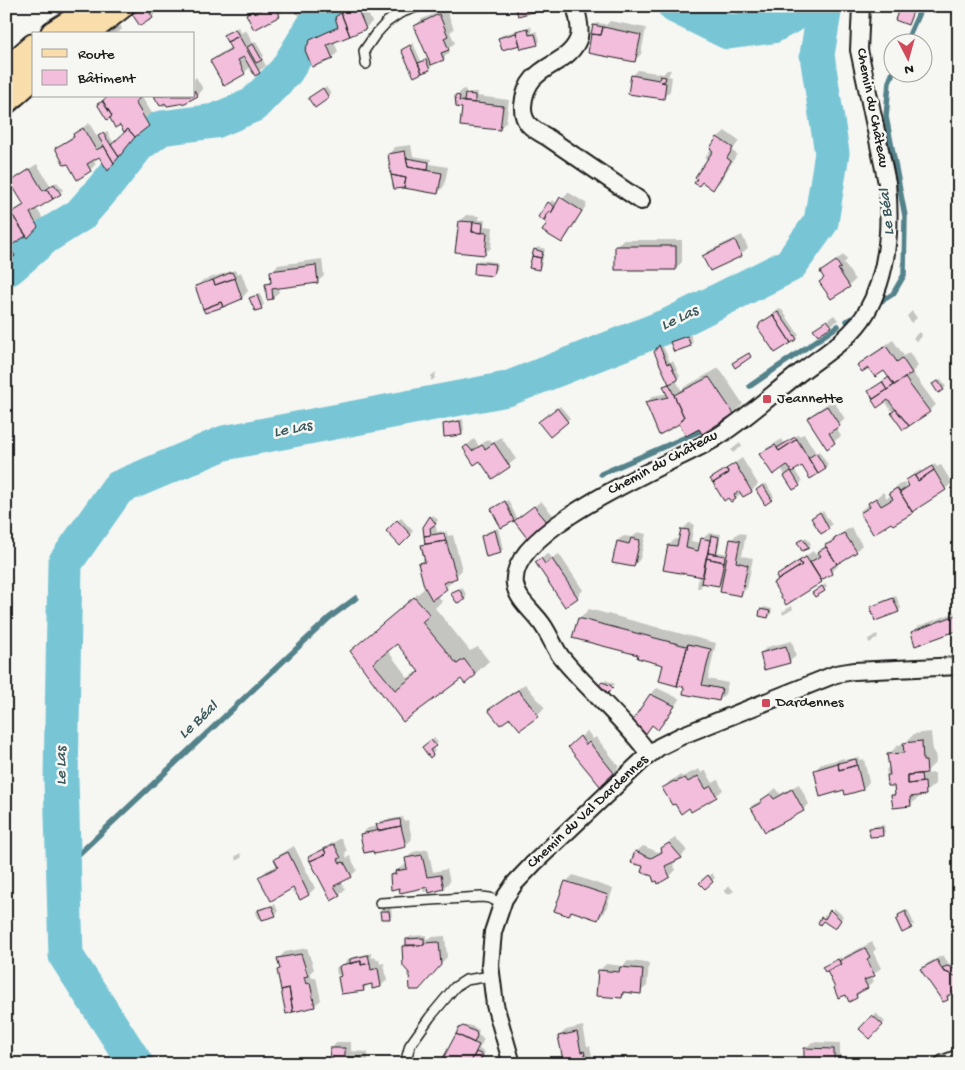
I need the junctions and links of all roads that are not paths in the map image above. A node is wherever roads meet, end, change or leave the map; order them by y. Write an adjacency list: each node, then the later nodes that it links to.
1 (98, 6): 6 (main road)
2 (120, 6): 7 (main road)
3 (419, 6): 9 (lane)
4 (575, 6): 11 (street)
5 (861, 6): 13 (street, Chemin du Château)
6 (57, 32)
7 (87, 32)
8 (32, 51): 10 (main road)
9 (366, 64)
10 (14, 87)
11 (641, 201)
12 (959, 666): 13 (street, Chemin du Val Dardennes)
13 (649, 754): 15 (street, Chemin du Val Dardennes)
14 (380, 903): 15 (lane)
15 (502, 904): 16 (street, Chemin du Val Dardennes)
16 (491, 976): 18 (lane); 19 (street, Chemin du Val Dardennes)
17 (959, 1058): 20 (street)
18 (405, 1064)
19 (512, 1064)
20 (942, 1064)

